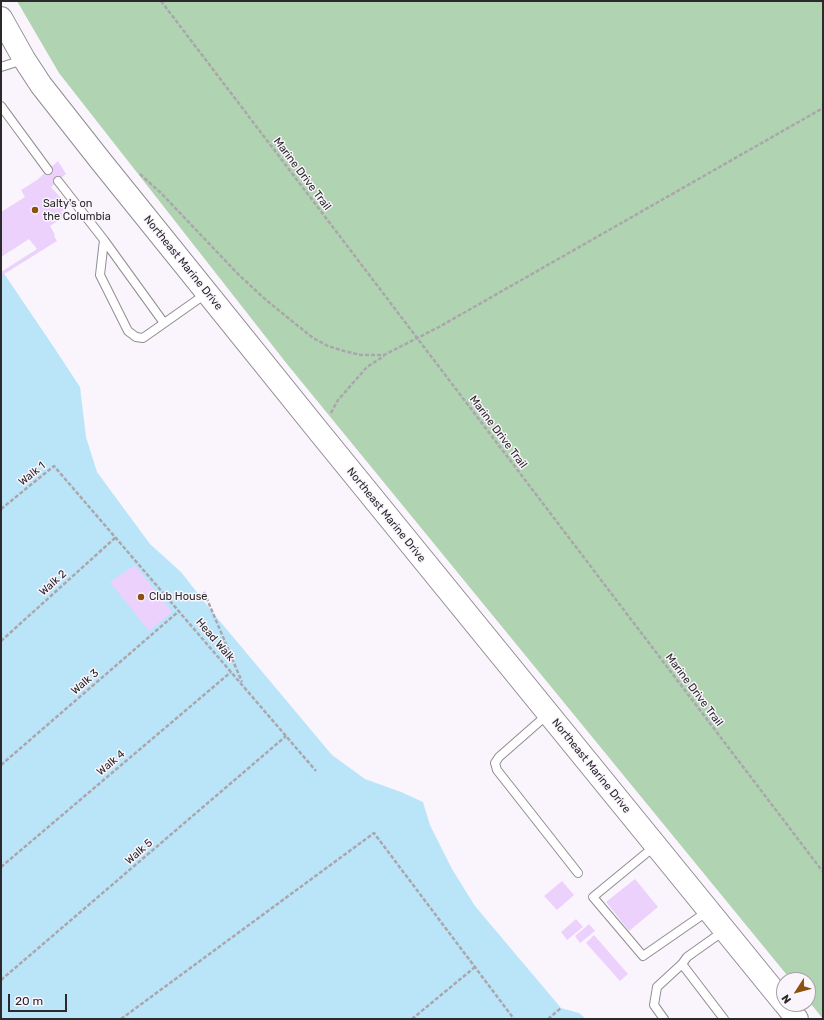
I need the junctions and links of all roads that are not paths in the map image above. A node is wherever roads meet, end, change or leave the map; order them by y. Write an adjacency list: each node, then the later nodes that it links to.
1 (1, 18): 2 (main road, Northeast Marine Drive)
2 (24, 59): 3 (lane); 8 (main road, Northeast Marine Drive)
3 (1, 68)
4 (1, 106): 5 (lane)
5 (48, 170)
6 (58, 181): 7 (lane)
7 (104, 240): 9 (lane); 9 (lane)
8 (207, 293): 9 (lane); 10 (main road, Northeast Marine Drive)
9 (164, 323)
10 (548, 713): 11 (main road, Northeast Marine Drive); 12 (lane)
11 (656, 845): 13 (main road, Northeast Marine Drive); 13 (lane)
12 (578, 873)
13 (709, 910): 14 (main road, Northeast Marine Drive)
14 (725, 930): 15 (lane); 16 (main road, Northeast Marine Drive)
15 (682, 964): 17 (lane); 18 (lane)
16 (776, 992)
17 (664, 1019)
18 (724, 1019)

